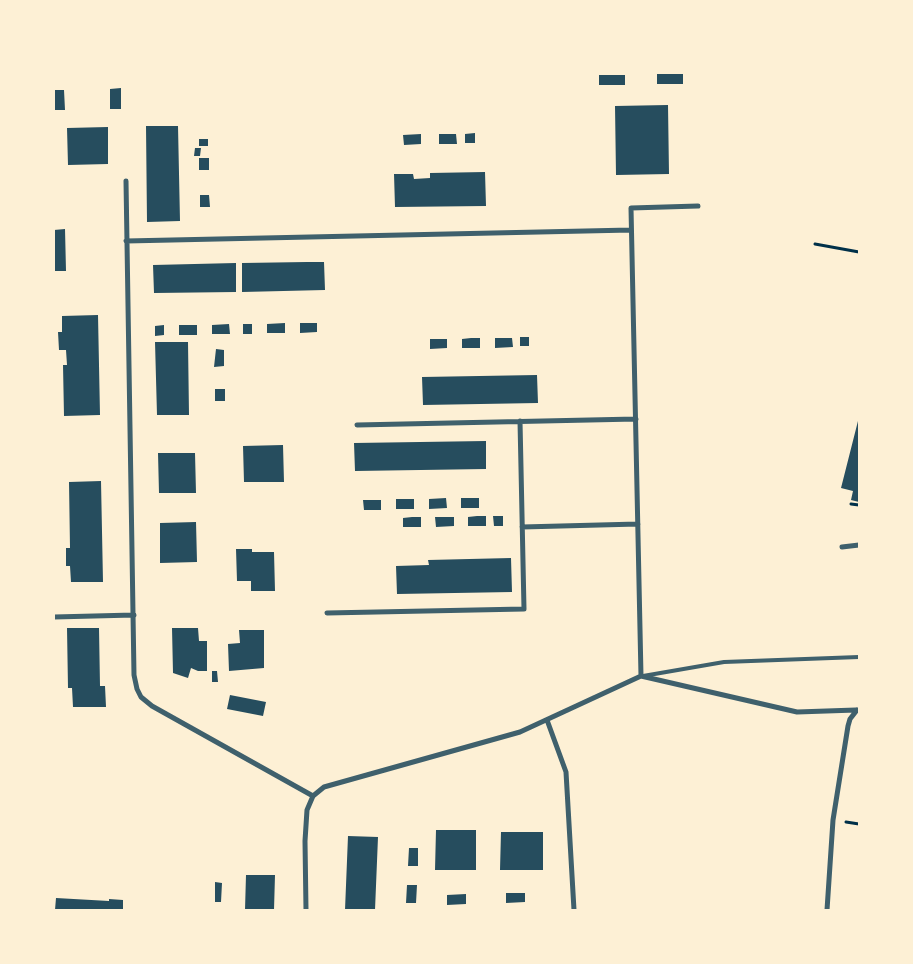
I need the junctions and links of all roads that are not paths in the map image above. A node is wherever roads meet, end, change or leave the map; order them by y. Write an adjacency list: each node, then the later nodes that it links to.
1 (126, 180): 4 (street)
2 (698, 206): 3 (street)
3 (631, 230): 4 (street); 5 (street)
4 (126, 241): 13 (street)
5 (636, 419): 6 (street); 8 (street)
6 (520, 421): 7 (street); 9 (street)
7 (357, 425)
8 (638, 524): 9 (street); 16 (street)
9 (522, 527): 12 (street)
10 (859, 545): 11 (street)
11 (842, 546)
12 (327, 613)
13 (134, 615): 14 (street); 19 (street)
14 (54, 617)
15 (859, 657): 16 (lane)
16 (641, 676): 17 (street); 18 (street)
17 (858, 710): 22 (street)
18 (547, 720): 19 (street); 21 (street)
19 (313, 796): 20 (street)
20 (306, 910)
21 (574, 910)
22 (827, 910)

